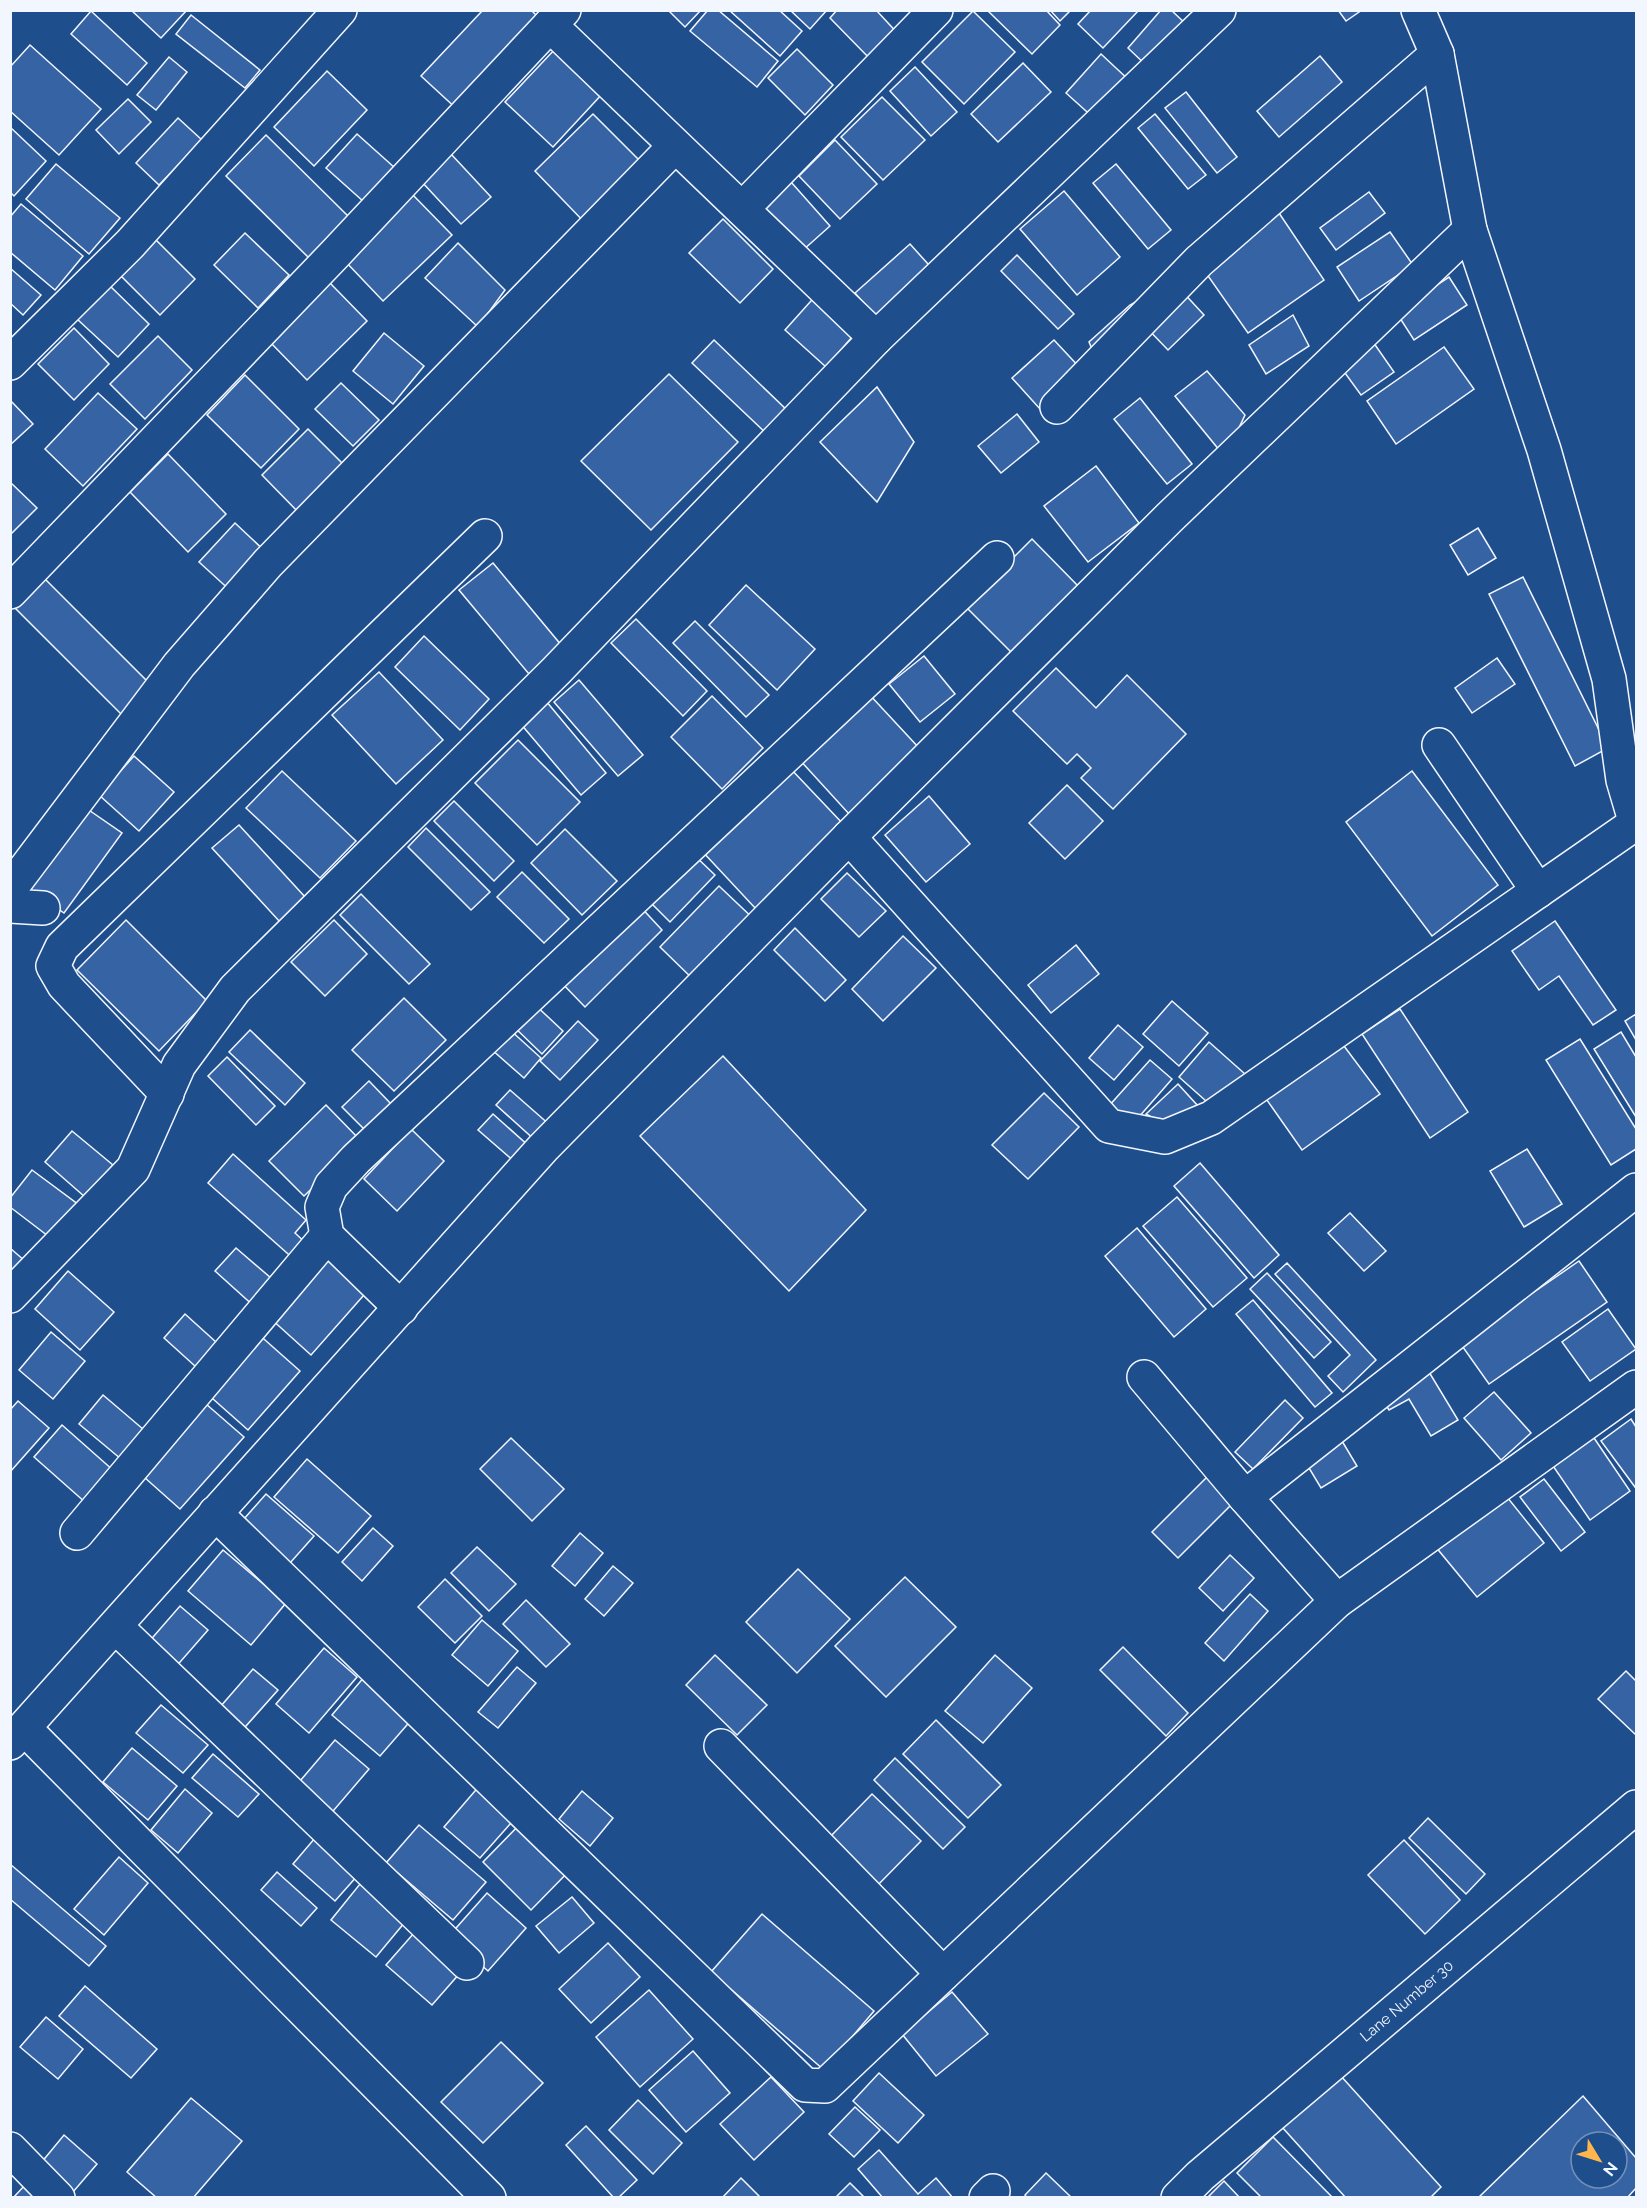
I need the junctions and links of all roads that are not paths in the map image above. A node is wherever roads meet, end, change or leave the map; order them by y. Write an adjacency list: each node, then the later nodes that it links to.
1 (340, 10): 11 (street)
2 (936, 10): 8 (street)
3 (1219, 10): 10 (street)
4 (1418, 10): 6 (street)
5 (557, 18): 7 (street); 15 (street)
6 (1437, 54): 9 (street); 12 (street)
7 (675, 146): 8 (street); 19 (street)
8 (742, 209): 10 (street)
9 (1470, 230): 17 (street); 18 (street)
10 (876, 338): 23 (street)
11 (10, 363)
12 (1057, 407)
13 (485, 536): 23 (street)
14 (997, 558): 25 (street)
15 (10, 592)
16 (1439, 745): 20 (street)
17 (1636, 823): 20 (street)
18 (849, 837): 20 (street); 27 (street)
19 (10, 889)
20 (1538, 891)
21 (10, 906): 22 (street)
22 (43, 908)
23 (166, 1094): 26 (street)
24 (1636, 1190): 30 (street)
25 (327, 1236): 27 (street); 32 (street)
26 (10, 1296)
27 (401, 1308): 31 (street)
28 (1144, 1377): 30 (street)
29 (1636, 1386): 33 (street)
30 (1245, 1497): 33 (street)
31 (216, 1513): 34 (street); 39 (street)
32 (77, 1533)
33 (1337, 1601): 39 (street)
34 (116, 1627): 35 (street); 38 (street)
35 (17, 1736): 42 (street)
36 (721, 1746): 39 (street)
37 (1636, 1807): 43 (street, Lane Number 30)
38 (467, 1963)
39 (943, 1974)
40 (10, 2150): 41 (street)
41 (58, 2198)
42 (489, 2198)
43 (1178, 2198)

